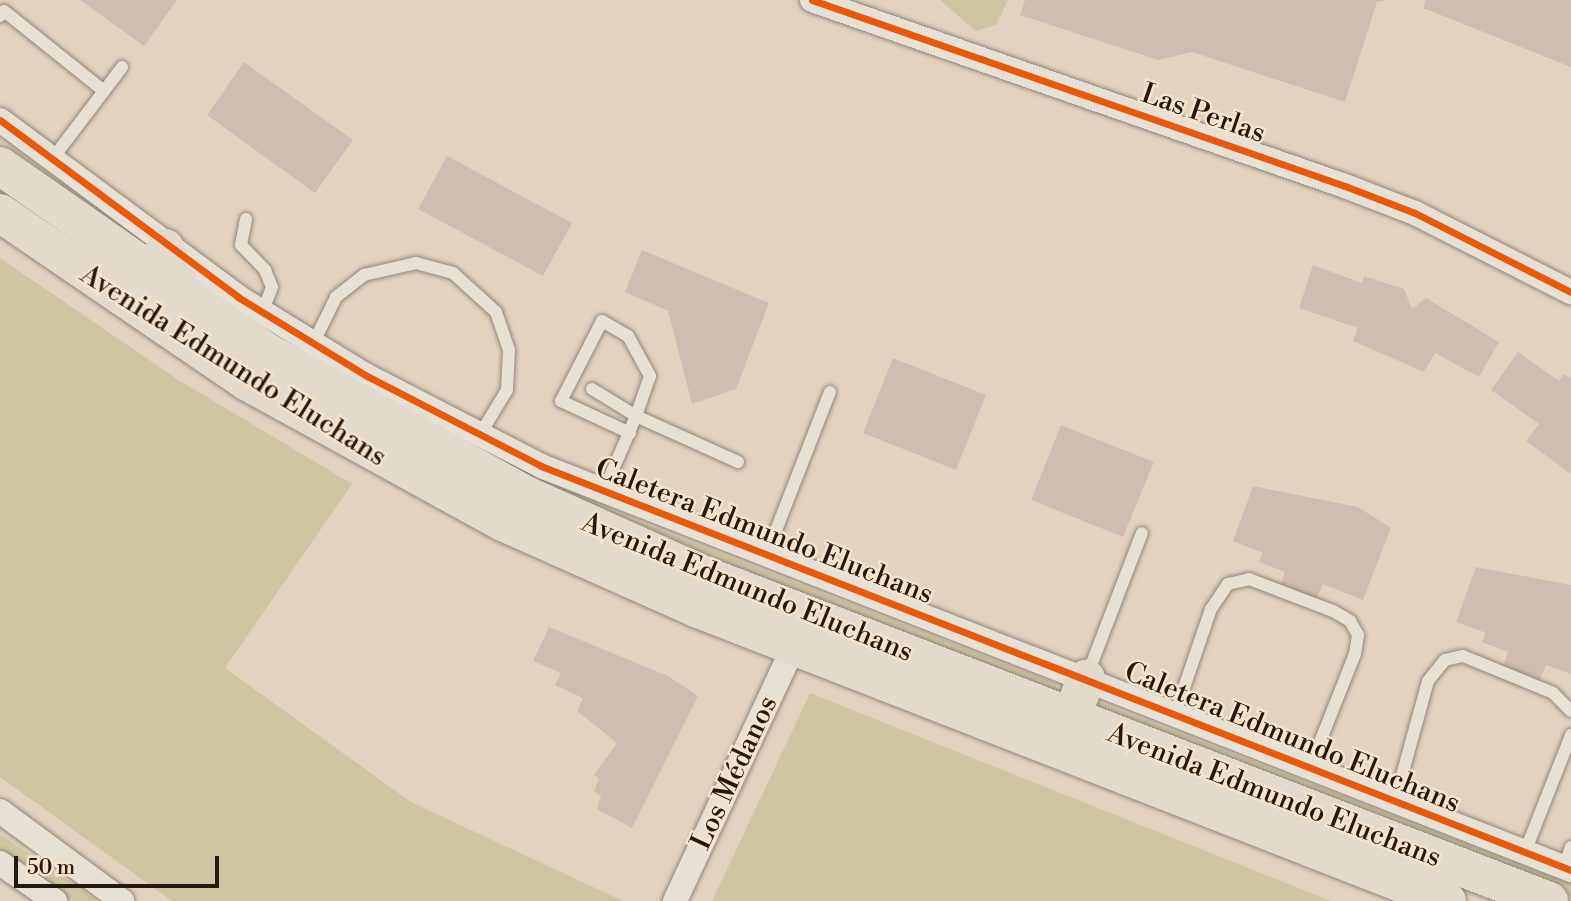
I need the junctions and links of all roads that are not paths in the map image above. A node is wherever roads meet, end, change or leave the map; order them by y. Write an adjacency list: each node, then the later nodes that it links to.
1 (812, 0): 11 (street, Las Perlas)
2 (4, 9): 4 (lane)
3 (122, 67): 4 (lane)
4 (104, 90): 6 (lane)
5 (0, 120): 6 (street, Caletera Edmundo Eluchans)
6 (50, 162): 10 (street, Caletera Edmundo Eluchans)
7 (0, 166): 12 (main road, Avenida Edmundo Eluchans)
8 (0, 213): 15 (main road, Avenida Edmundo Eluchans)
9 (246, 219): 13 (lane)
10 (165, 248): 12 (main road); 13 (street, Caletera Edmundo Eluchans)
11 (1571, 292)
12 (183, 299): 15 (main road); 29 (main road, Avenida Edmundo Eluchans)
13 (262, 313): 14 (street, Caletera Edmundo Eluchans)
14 (313, 344): 20 (street, Caletera Edmundo Eluchans); 20 (lane)
15 (224, 367): 25 (main road, Avenida Edmundo Eluchans)
16 (592, 389): 18 (lane)
17 (830, 392): 24 (lane)
18 (636, 416): 19 (lane); 19 (lane); 21 (lane)
19 (630, 433): 22 (lane)
20 (479, 436): 22 (street, Caletera Edmundo Eluchans)
21 (738, 462)
22 (603, 494): 24 (street, Caletera Edmundo Eluchans)
23 (1142, 533): 26 (lane)
24 (766, 557): 26 (street, Caletera Edmundo Eluchans)
25 (794, 646): 31 (main road, Avenida Edmundo Eluchans); 40 (street, Los Médanos)
26 (1086, 679): 28 (street, Caletera Edmundo Eluchans); 29 (main road)
27 (1571, 711): 33 (lane)
28 (1175, 714): 32 (street, Caletera Edmundo Eluchans); 32 (lane)
29 (1072, 719): 31 (main road); 37 (main road, Avenida Edmundo Eluchans)
30 (1571, 735): 35 (lane)
31 (1043, 744): 41 (main road, Avenida Edmundo Eluchans)
32 (1310, 767): 33 (street, Caletera Edmundo Eluchans)
33 (1395, 801): 35 (street, Caletera Edmundo Eluchans)
34 (0, 811): 39 (street)
35 (1525, 852): 37 (street, Caletera Edmundo Eluchans)
36 (0, 863): 38 (street)
37 (1564, 871)
38 (55, 901)
39 (122, 901)
40 (675, 901)
41 (1447, 901)

